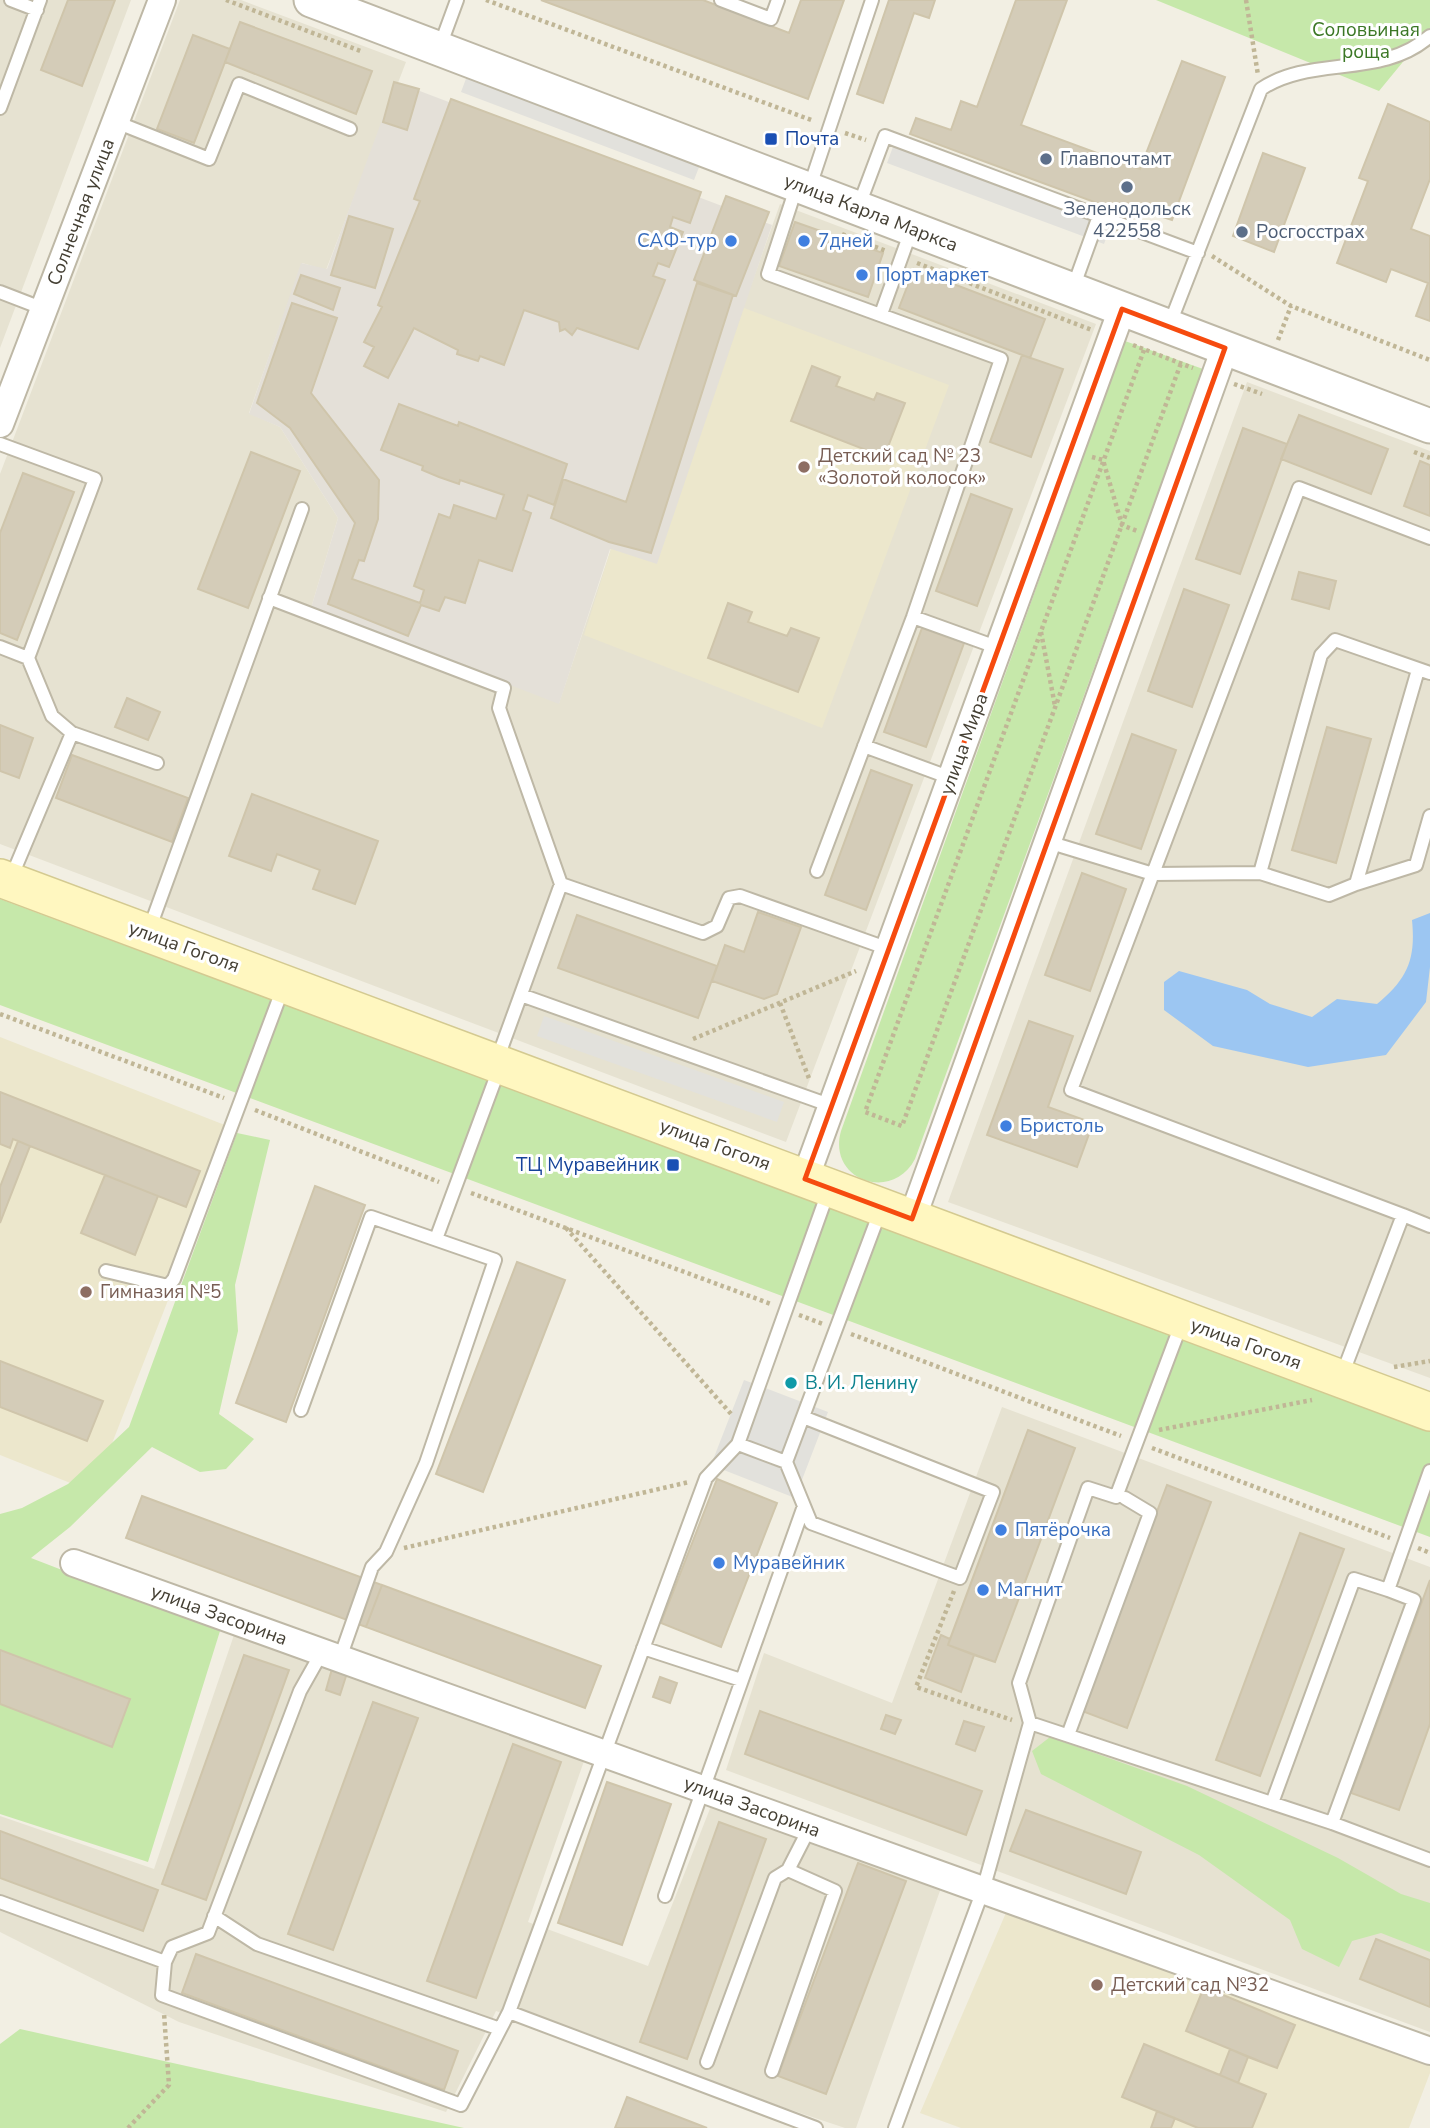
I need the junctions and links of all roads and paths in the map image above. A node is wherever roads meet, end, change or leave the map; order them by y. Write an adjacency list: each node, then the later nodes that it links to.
1 (11, 0): 11 (lane)
2 (162, 0): 17 (street, Солнечная улица)
3 (226, 0): 14 (path)
4 (311, 0): 13 (street, улица Карла Маркса)
5 (457, 0): 13 (lane)
6 (486, 0): 18 (path)
7 (721, 0): 8 (lane)
8 (778, 0)
9 (872, 0): 18 (lane)
10 (1246, 0): 15 (path)
11 (38, 5): 16 (lane)
12 (1430, 36): 15 (lane)
13 (439, 49): 21 (street, улица Карла Маркса)
14 (369, 55)
15 (1261, 89): 25 (lane)
16 (0, 108)
17 (116, 122): 19 (lane); 28 (street, Солнечная улица)
18 (830, 127): 20 (path); 21 (lane)
19 (350, 129)
20 (881, 146): 22 (lane); 23 (lane)
21 (803, 187): 23 (street, улица Карла Маркса); 29 (lane)
22 (1099, 216): 25 (lane); 26 (lane)
23 (848, 220): 24 (street, улица Карла Маркса); 24 (path)
24 (906, 242): 26 (street, улица Карла Маркса); 29 (lane); 30 (path)
25 (1198, 253): 31 (lane); 33 (path)
26 (1073, 290): 30 (street, улица Карла Маркса)
27 (0, 292): 28 (lane)
28 (44, 309): 37 (street, Солнечная улица)
29 (881, 314): 47 (lane)
30 (1117, 323): 31 (street, улица Карла Маркса); 32 (path); 50 (street, улица Мира)
31 (1169, 327): 34 (street, улица Карла Маркса)
32 (1144, 350): 35 (path); 42 (path)
33 (1430, 360)
34 (1220, 362): 35 (path); 36 (path); 38 (street, улица Карла Маркса); 59 (street)
35 (1181, 363): 44 (path)
36 (1270, 397)
37 (2, 410)
38 (1430, 426)
39 (0, 444): 51 (lane)
40 (1405, 449): 41 (path)
41 (1430, 458)
42 (1103, 460): 44 (path); 48 (path)
43 (302, 509): 46 (lane)
44 (1122, 525): 53 (path)
45 (1430, 538): 64 (lane)
46 (269, 598): 66 (lane); 68 (lane)
47 (913, 617): 50 (lane); 55 (lane)
48 (1041, 632): 53 (path); 53 (path)
49 (0, 647): 51 (lane)
50 (999, 648): 57 (street, улица Мира)
51 (28, 658): 54 (lane)
52 (1424, 672): 63 (lane); 67 (lane)
53 (1055, 708)
54 (72, 733): 56 (lane); 65 (lane)
55 (864, 746): 57 (lane); 62 (lane)
56 (157, 763)
57 (951, 778): 69 (street, улица Мира)
58 (1430, 816): 60 (lane)
59 (1048, 842): 64 (lane); 80 (street)
60 (1416, 865): 61 (lane); 67 (lane)
61 (1430, 866)
62 (817, 871)
63 (1260, 873): 64 (lane); 67 (lane)
64 (1153, 874): 81 (lane)
65 (5, 880): 68 (main road, улица Гоголя)
66 (561, 884): 69 (lane); 71 (lane)
67 (1356, 884)
68 (148, 933): 70 (main road, улица Гоголя)
69 (887, 954): 72 (path); 77 (street, улица Мира)
70 (285, 984): 75 (main road, улица Гоголя); 76 (lane)
71 (521, 995): 74 (lane); 75 (lane)
72 (780, 1003): 74 (path); 77 (path)
73 (0, 1014): 76 (path)
74 (670, 1048): 77 (lane)
75 (498, 1064): 78 (main road, улица Гоголя); 79 (lane)
76 (238, 1104): 79 (path); 85 (lane)
77 (825, 1104): 78 (street, улица Мира)
78 (817, 1183): 80 (main road, улица Гоголя); 86 (lane)
79 (456, 1188): 83 (path); 84 (lane)
80 (896, 1213): 87 (main road, улица Гоголя); 88 (lane)
81 (1403, 1215): 82 (lane); 90 (lane)
82 (1430, 1226)
83 (565, 1227): 86 (path); 94 (path)
84 (436, 1239): 91 (lane); 103 (lane)
85 (106, 1271)
86 (785, 1310): 88 (path); 94 (lane)
87 (1182, 1320): 90 (main road, улица Гоголя); 95 (lane)
88 (836, 1329): 93 (lane); 95 (path)
89 (1430, 1361): 90 (path)
90 (1347, 1381): 92 (main road, улица Гоголя); 95 (path)
91 (301, 1410)
92 (1430, 1412)
93 (803, 1417): 97 (lane); 106 (lane)
94 (744, 1428): 96 (lane)
95 (1138, 1438): 102 (path); 111 (lane)
96 (738, 1444): 97 (lane); 99 (lane)
97 (786, 1462): 101 (lane)
98 (1430, 1471): 102 (lane)
99 (706, 1478): 103 (path); 108 (lane)
100 (1125, 1498): 112 (lane)
101 (804, 1506): 106 (lane); 110 (lane)
102 (1405, 1543): 104 (path); 107 (lane)
103 (386, 1552): 109 (lane)
104 (1430, 1553)
105 (74, 1563): 109 (street, улица Засорина)
106 (960, 1578): 111 (path)
107 (1388, 1590): 115 (lane); 116 (lane)
108 (643, 1648): 110 (lane); 113 (lane)
109 (331, 1655): 113 (street, улица Засорина); 123 (lane)
110 (741, 1680): 114 (lane)
111 (1030, 1723): 112 (lane); 120 (lane)
112 (1068, 1735): 115 (lane)
113 (604, 1754): 114 (street, улица Засорина); 126 (lane)
114 (701, 1789): 117 (street, улица Засорина); 121 (lane)
115 (1272, 1802): 116 (lane)
116 (1332, 1822): 118 (lane)
117 (810, 1828): 119 (lane); 120 (street, улица Засорина)
118 (1430, 1860)
119 (788, 1870): 129 (lane); 130 (lane)
120 (983, 1890): 128 (street, улица Засорина); 133 (lane)
121 (665, 1896)
122 (0, 1902): 124 (lane)
123 (214, 1916): 124 (lane); 127 (lane)
124 (165, 1962): 125 (lane)
125 (162, 1995): 127 (lane); 131 (path)
126 (509, 2012): 127 (lane); 132 (lane)
127 (500, 2029)
128 (1430, 2051)
129 (707, 2062)
130 (772, 2071)
131 (128, 2128)
132 (816, 2128)
133 (895, 2128)

